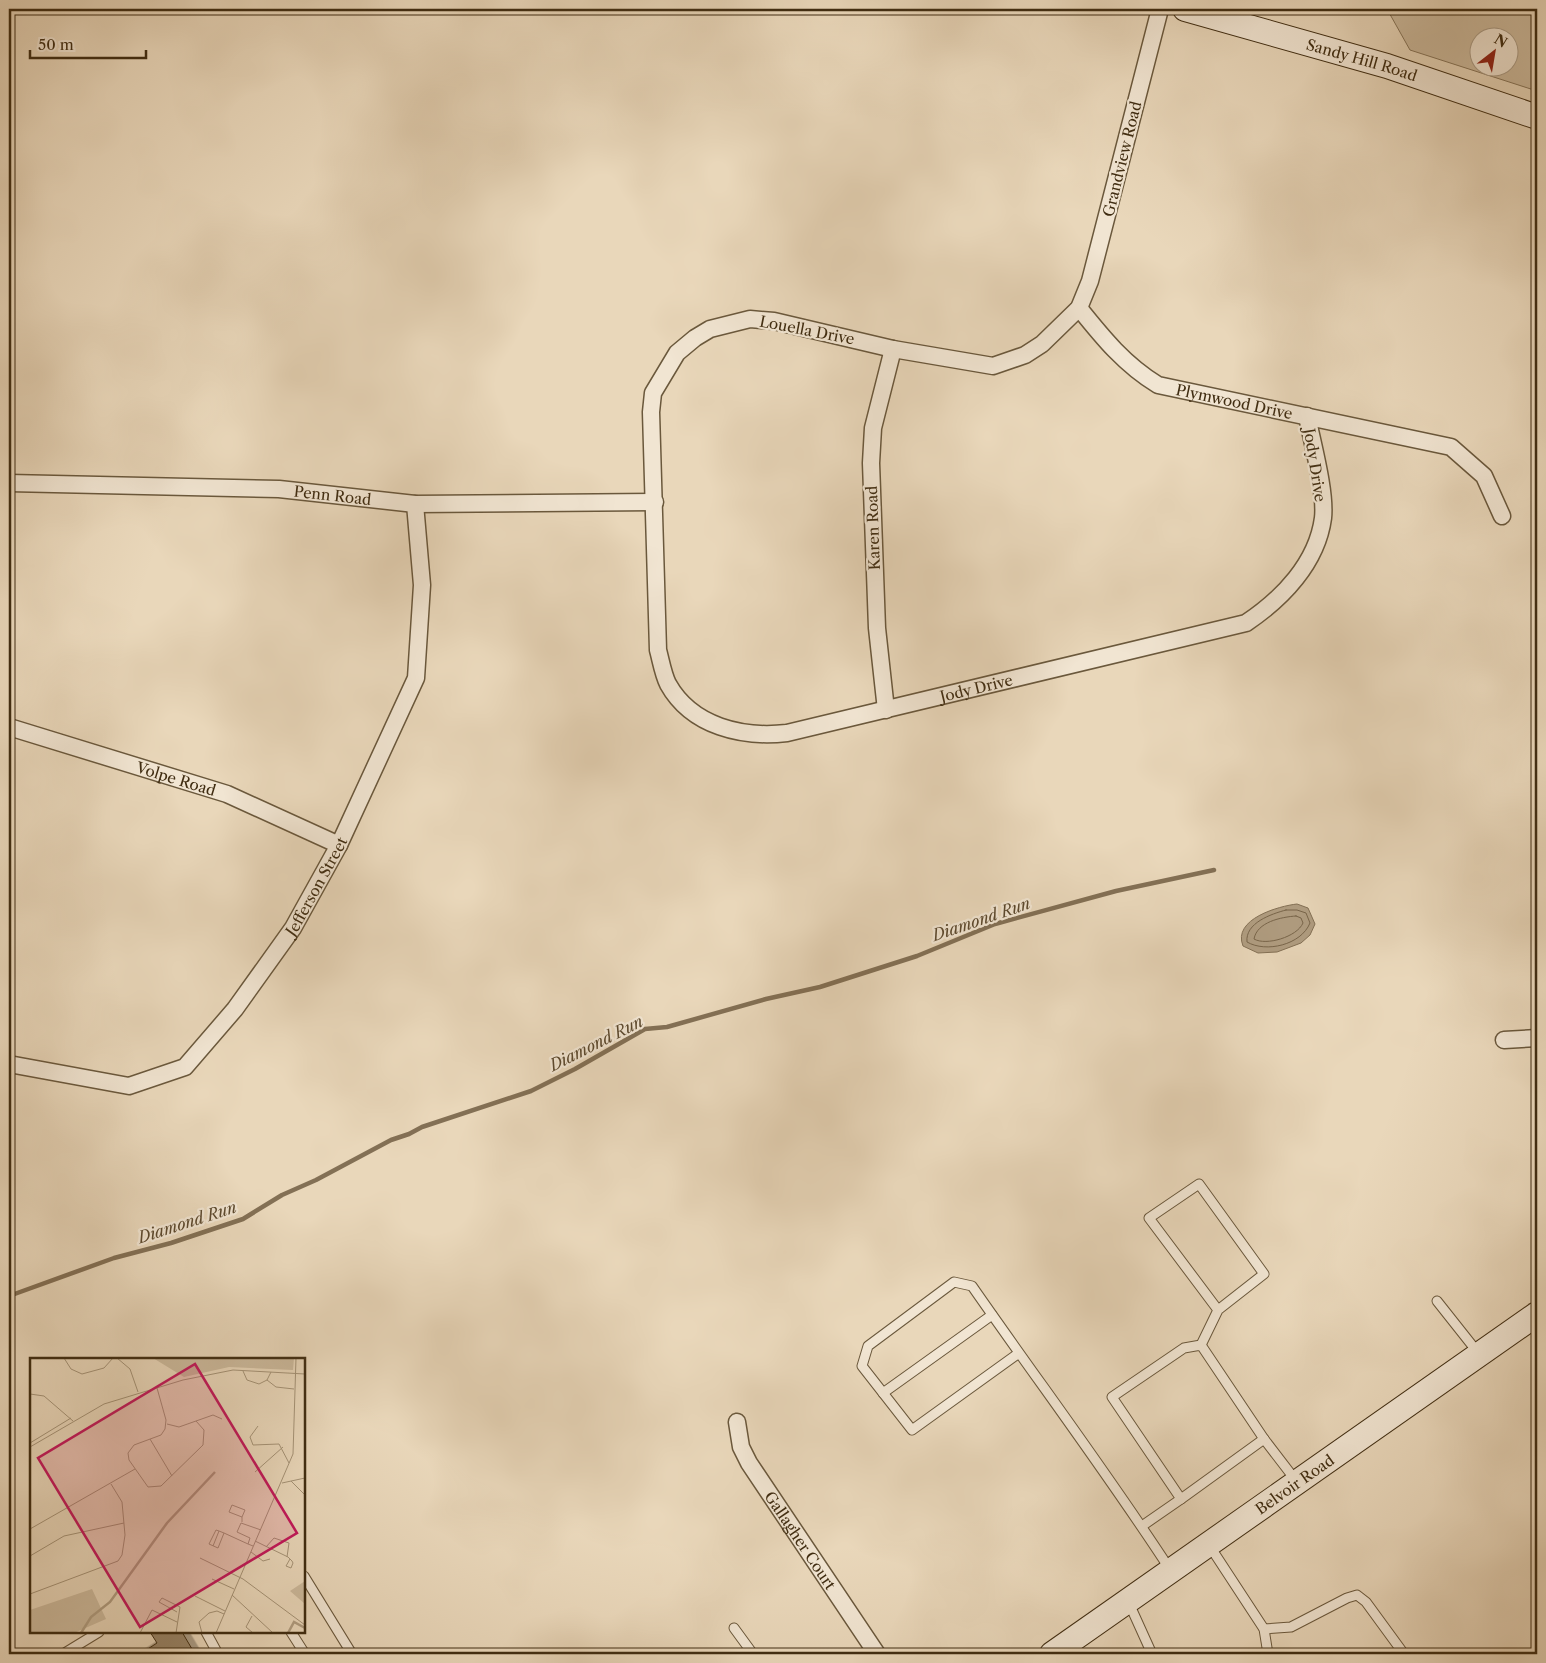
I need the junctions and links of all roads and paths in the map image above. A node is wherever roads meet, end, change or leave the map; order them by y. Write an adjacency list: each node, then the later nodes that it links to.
1 (1160, 9): 4 (street, Grandview Road)
2 (1185, 9): 3 (street, Sandy Hill Road)
3 (1537, 117)
4 (1079, 308): 5 (street, Louella Drive); 6 (street, Plymwood Drive)
5 (893, 349): 8 (street, Louella Drive); 11 (street, Karen Road)
6 (1307, 416): 10 (street, Plymwood Drive); 11 (street, Jody Drive)
7 (9, 483): 9 (street, Penn Road)
8 (655, 502): 9 (street, Penn Road); 11 (street, Jody Drive)
9 (415, 504): 13 (street, Jefferson Street)
10 (1502, 516)
11 (886, 710)
12 (9, 727): 13 (street, Volpe Road)
13 (339, 845): 16 (street, Jefferson Street)
14 (1537, 1038): 15 (street)
15 (1504, 1040)
16 (9, 1064)
17 (1437, 1301): 23 (lane)
18 (1218, 1310): 18 (lane); 21 (lane)
19 (1537, 1314): 23 (street, Belvoir Road)
20 (992, 1315): 22 (lane); 24 (lane); 24 (lane)
21 (1201, 1345): 26 (lane); 28 (lane)
22 (1019, 1352): 24 (lane); 29 (lane)
23 (1480, 1354): 27 (street, Belvoir Road)
24 (884, 1393)
25 (737, 1422): 44 (street, Gallagher Court)
26 (1264, 1439): 27 (lane); 28 (lane)
27 (1297, 1483): 30 (street, Belvoir Road)
28 (1181, 1499): 29 (lane)
29 (1142, 1526): 31 (lane)
30 (1209, 1544): 31 (street, Belvoir Road); 35 (lane)
31 (1171, 1571): 33 (street, Belvoir Road)
32 (305, 1578): 42 (lane)
33 (1128, 1601): 45 (street, Belvoir Road); 46 (lane)
34 (734, 1628): 43 (lane)
35 (1264, 1629): 47 (lane); 48 (lane)
36 (97, 1633): 39 (lane)
37 (207, 1633): 40 (lane)
38 (293, 1633): 41 (lane)
39 (63, 1654)
40 (218, 1654)
41 (305, 1654)
42 (352, 1654)
43 (753, 1654)
44 (877, 1654)
45 (1052, 1654)
46 (1152, 1654)
47 (1268, 1654)
48 (1404, 1654)

